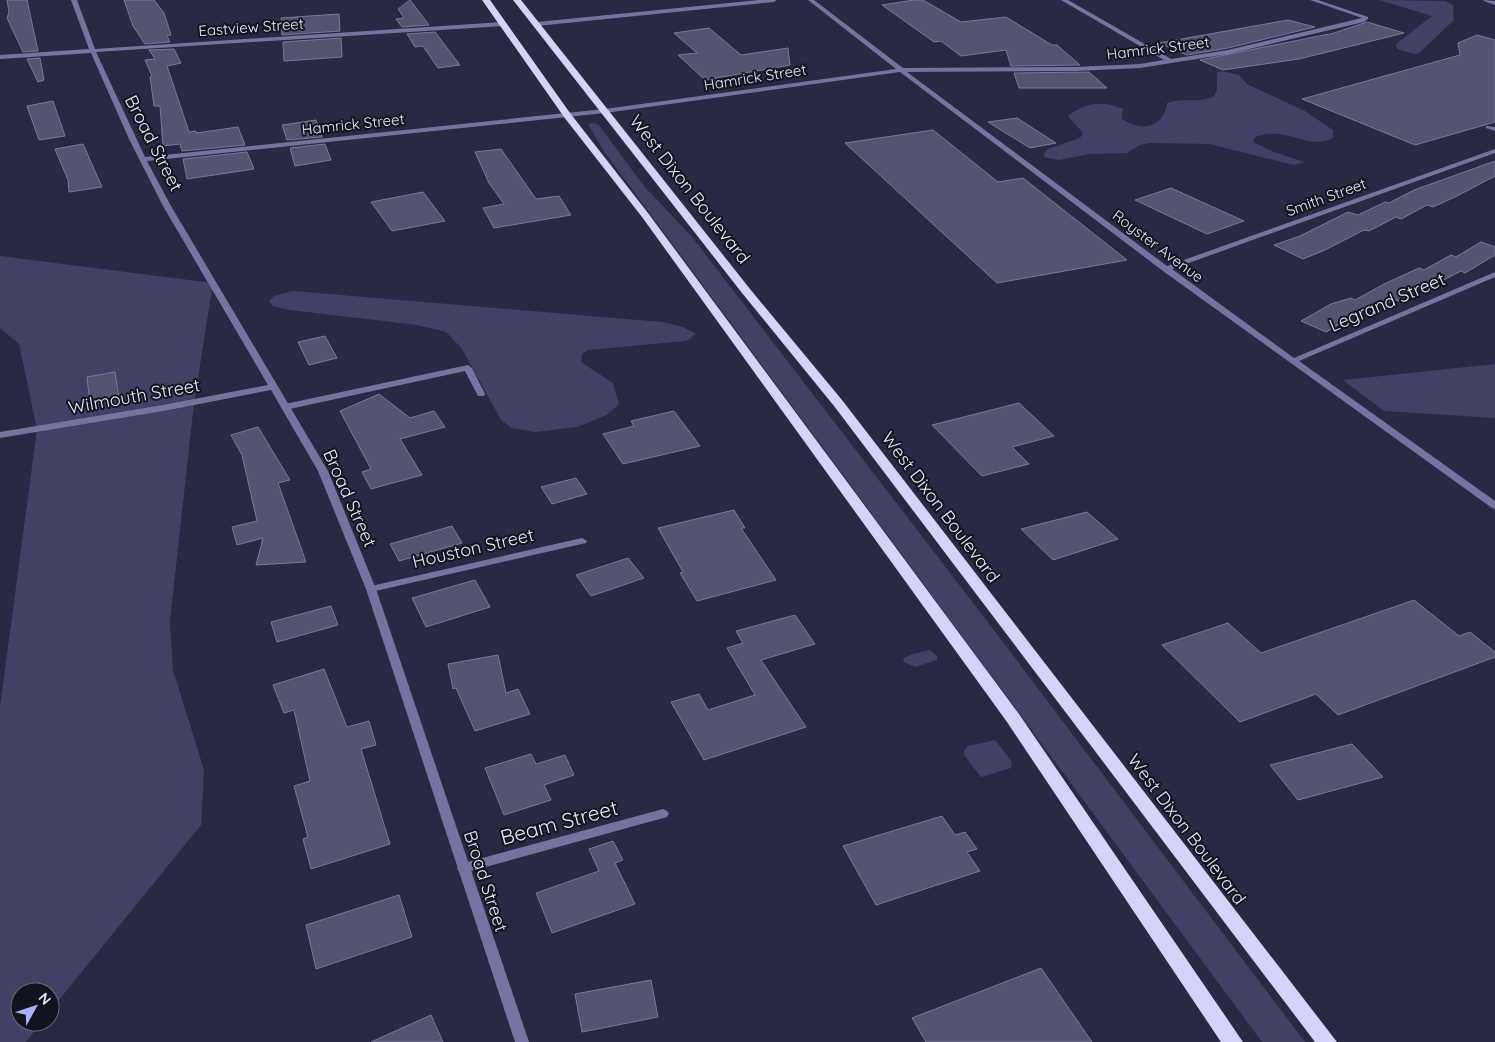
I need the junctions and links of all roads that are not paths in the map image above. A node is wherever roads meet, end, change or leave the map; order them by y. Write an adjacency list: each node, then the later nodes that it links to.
1 (74, 0): 12 (street, Broad Street)
2 (486, 0): 10 (highway)
3 (517, 0): 11 (highway, West Dixon Boulevard)
4 (774, 0): 11 (street)
5 (811, 0): 15 (street, Royster Avenue)
6 (1064, 0): 14 (street)
7 (1313, 0): 14 (street, Hamrick Street)
8 (1486, 0): 9 (street)
9 (1495, 2)
10 (503, 24): 12 (street, Eastview Street); 17 (highway)
11 (537, 24): 16 (highway, West Dixon Boulevard)
12 (93, 50): 13 (street, Eastview Street); 19 (street, Broad Street)
13 (0, 57)
14 (1171, 62): 15 (street, Hamrick Street)
15 (900, 70): 16 (street, Hamrick Street); 20 (street, Royster Avenue)
16 (605, 111): 17 (street, Hamrick Street); 34 (highway, West Dixon Boulevard)
17 (567, 115): 19 (street, Hamrick Street); 33 (highway)
18 (1495, 151): 20 (street, Smith Street)
19 (142, 159): 23 (street, Broad Street)
20 (1166, 269): 22 (street, Royster Avenue)
21 (1495, 274): 22 (street, Legrand Street)
22 (1293, 361): 27 (street, Royster Avenue)
23 (274, 387): 25 (street, Broad Street); 26 (street, Wilmouth Street)
24 (481, 394): 25 (street)
25 (285, 407): 29 (street, Broad Street)
26 (0, 435)
27 (1495, 506)
28 (582, 541): 29 (street, Houston Street)
29 (371, 589): 31 (street, Broad Street)
30 (663, 814): 31 (street, Beam Street)
31 (464, 868): 32 (street, Broad Street)
32 (522, 1042)
33 (1233, 1042)
34 (1327, 1042)

